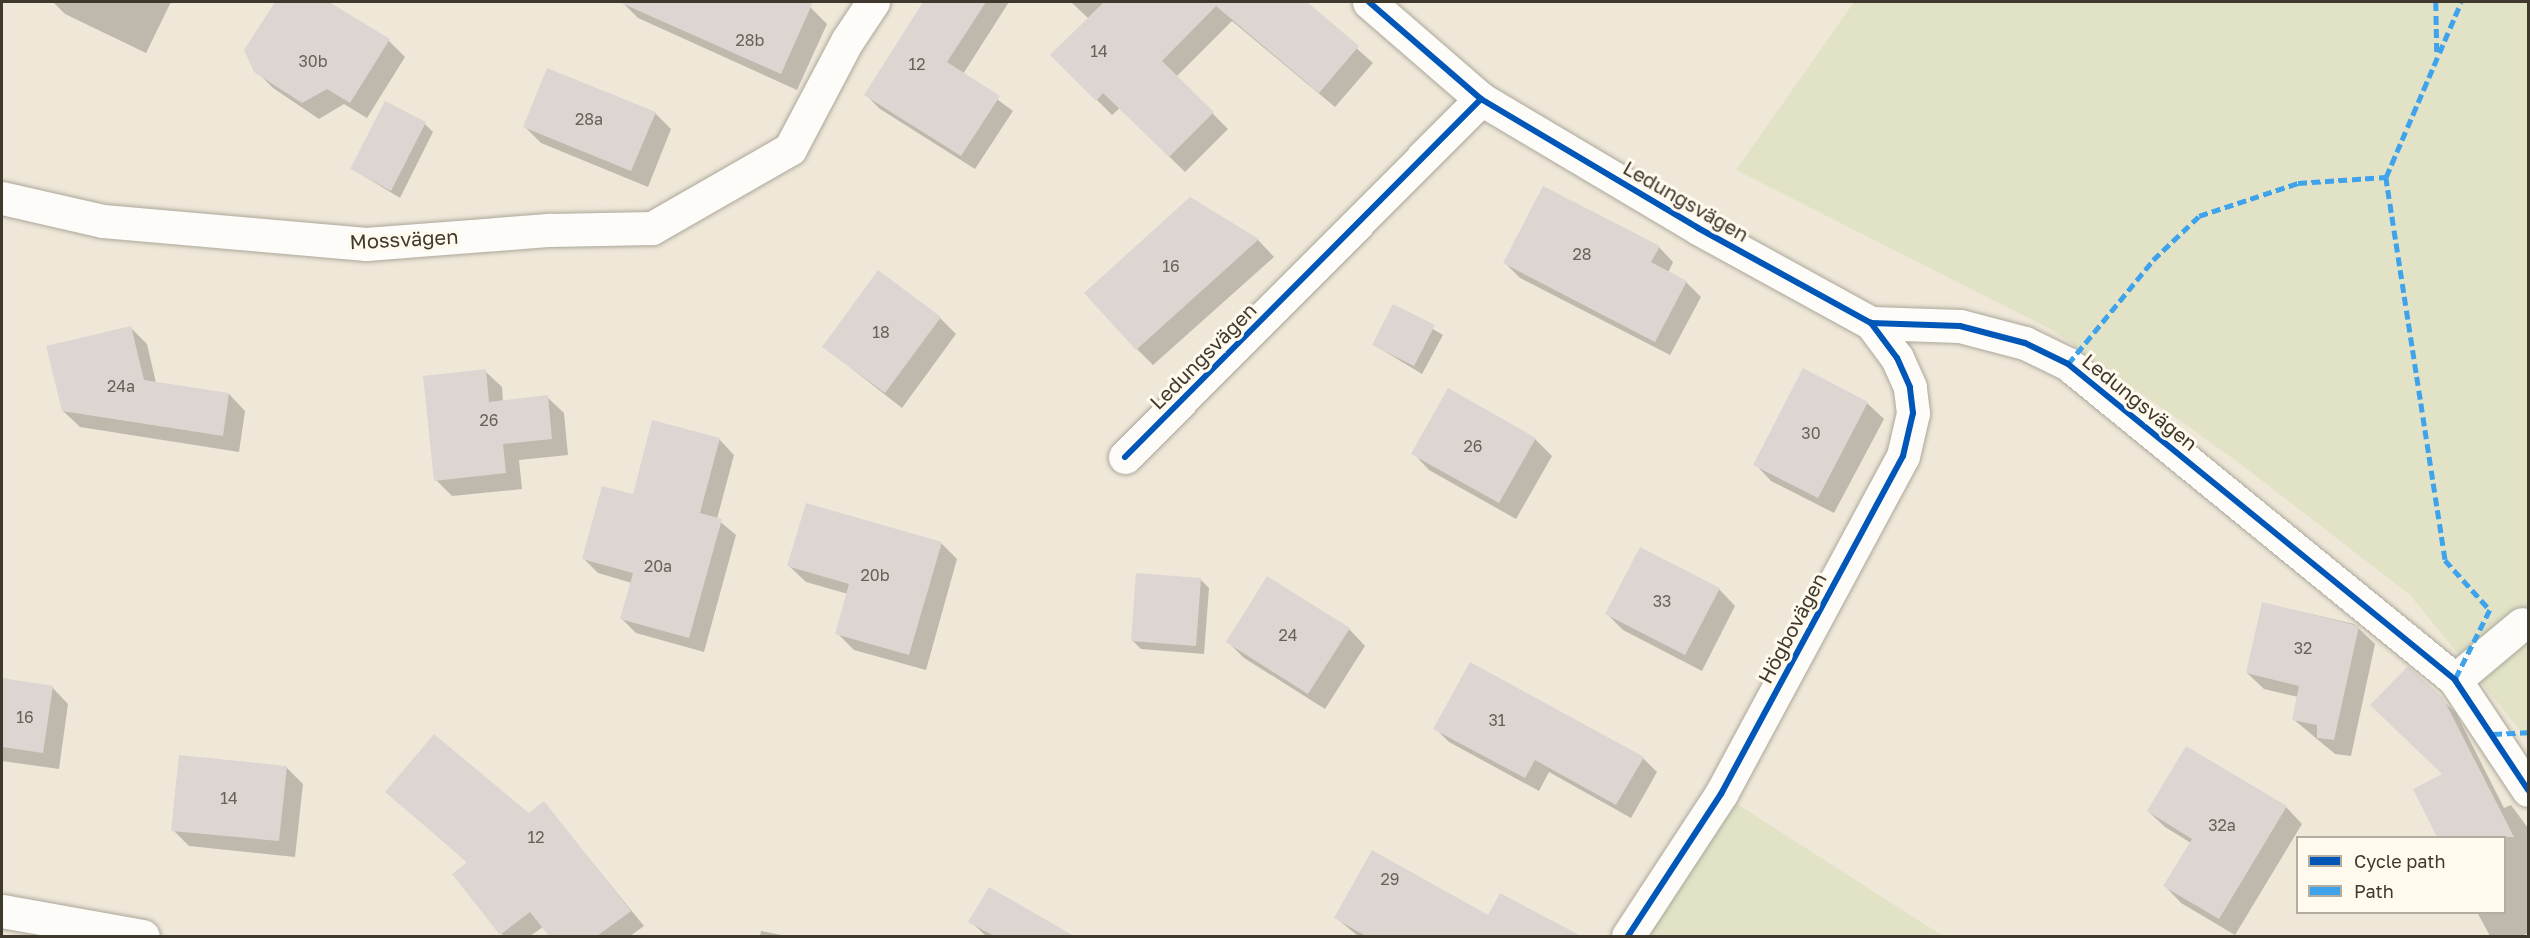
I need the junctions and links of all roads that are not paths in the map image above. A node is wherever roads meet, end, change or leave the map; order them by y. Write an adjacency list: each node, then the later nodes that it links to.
1 (873, 2): 4 (street, Mossvägen)
2 (1369, 2): 3 (street, Ledungsvägen)
3 (1481, 99): 5 (street, Ledungsvägen); 6 (street, Ledungsvägen)
4 (2, 198)
5 (1871, 323): 8 (street, Ledungsvägen); 12 (street, Högbovägen)
6 (1125, 457)
7 (2522, 624): 8 (street)
8 (2455, 680): 9 (street, Ledungsvägen)
9 (2529, 790)
10 (2, 911): 11 (street)
11 (143, 936)
12 (1628, 936)

